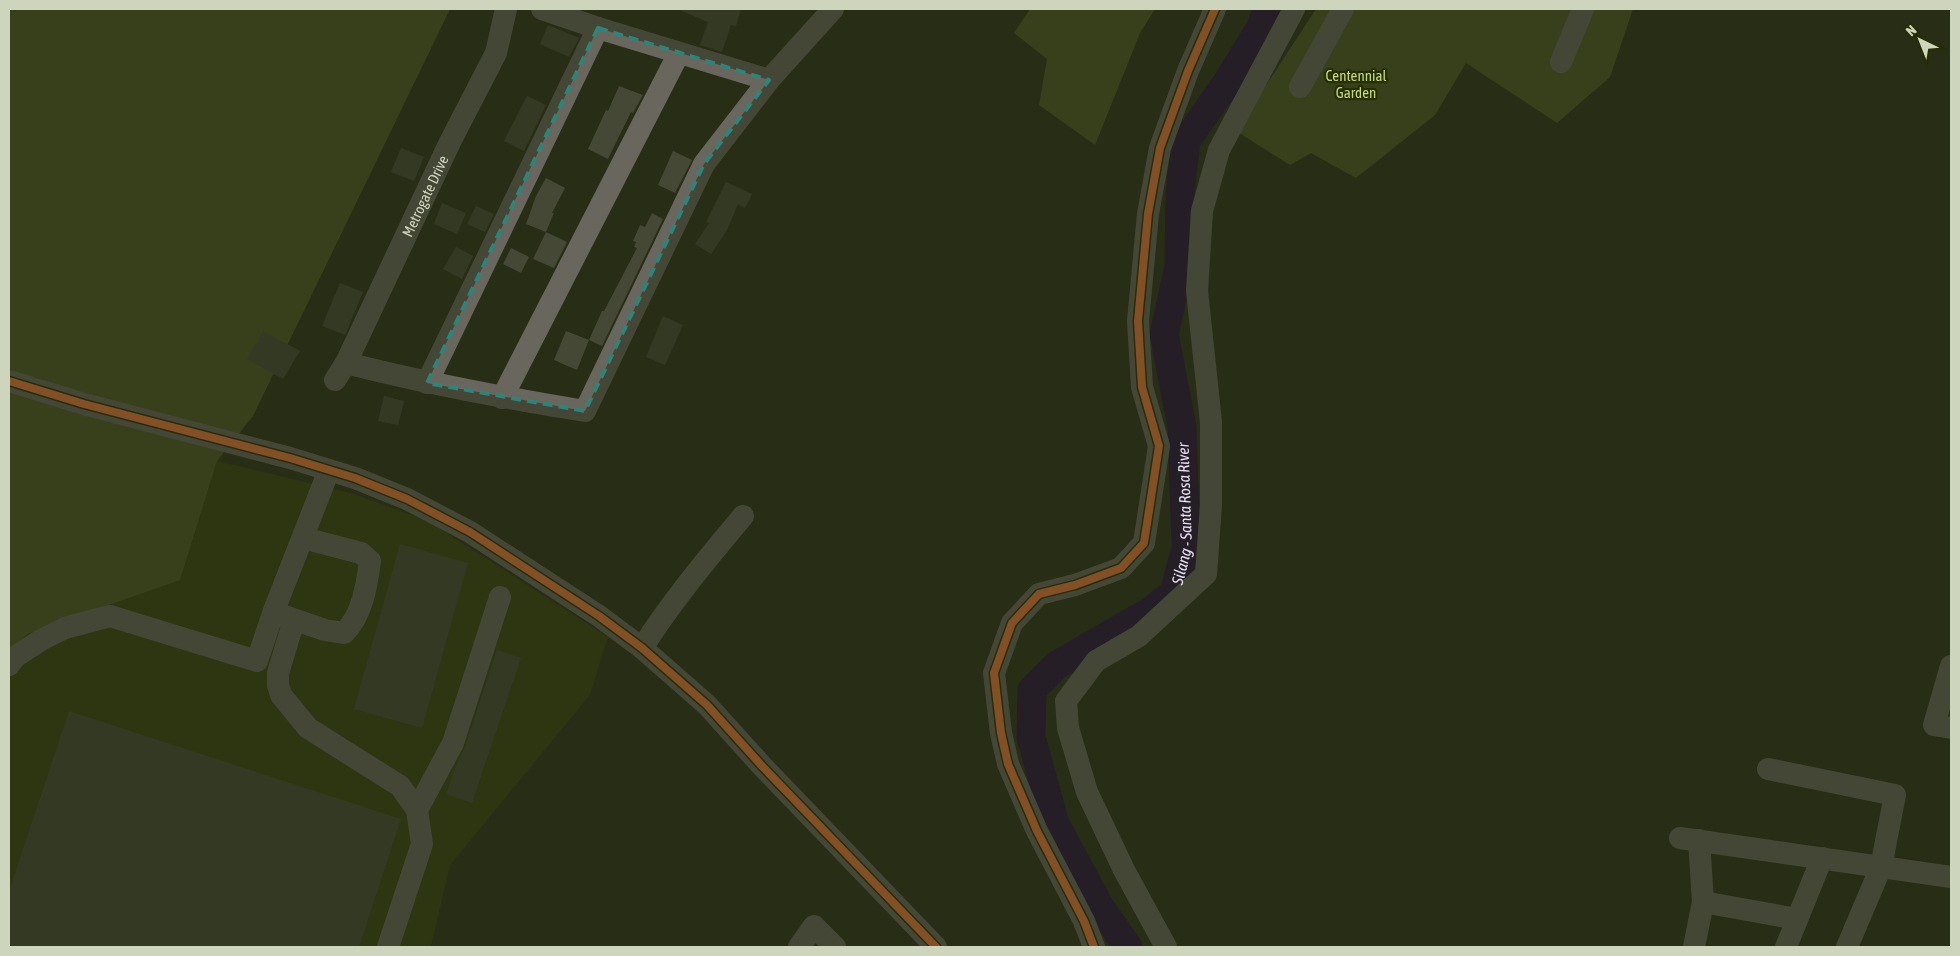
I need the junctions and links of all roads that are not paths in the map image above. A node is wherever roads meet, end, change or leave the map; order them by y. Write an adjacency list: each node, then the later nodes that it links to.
1 (506, 9): 14 (street, Metrogate Drive)
2 (542, 9): 8 (street)
3 (1215, 9): 37 (street)
4 (1294, 9): 38 (street)
5 (1344, 9): 12 (street)
6 (1583, 9): 10 (street)
7 (822, 11): 11 (street)
8 (598, 28): 9 (street); 14 (street)
9 (679, 53): 11 (street); 15 (street)
10 (1561, 62)
11 (769, 80): 15 (street)
12 (1300, 87)
13 (9, 381): 16 (street)
14 (427, 383): 15 (street)
15 (502, 398)
16 (329, 470): 18 (street); 22 (street)
17 (743, 516): 22 (street)
18 (304, 538): 20 (street); 21 (street)
19 (500, 597): 27 (street)
20 (273, 612): 21 (street); 23 (street)
21 (294, 620): 27 (street)
22 (642, 648): 36 (street)
23 (9, 665)
24 (1951, 666): 25 (street)
25 (1951, 728)
26 (1768, 769): 29 (street)
27 (417, 810): 33 (street)
28 (1822, 858): 29 (street); 31 (street); 32 (street)
29 (1881, 867): 30 (street); 41 (street)
30 (1951, 877)
31 (1703, 902): 32 (street); 39 (street)
32 (1797, 919): 40 (street)
33 (388, 947)
34 (799, 947): 35 (street)
35 (835, 947)
36 (936, 947)
37 (1094, 947)
38 (1166, 947)
39 (1694, 947)
40 (1786, 947)
41 (1847, 947)

